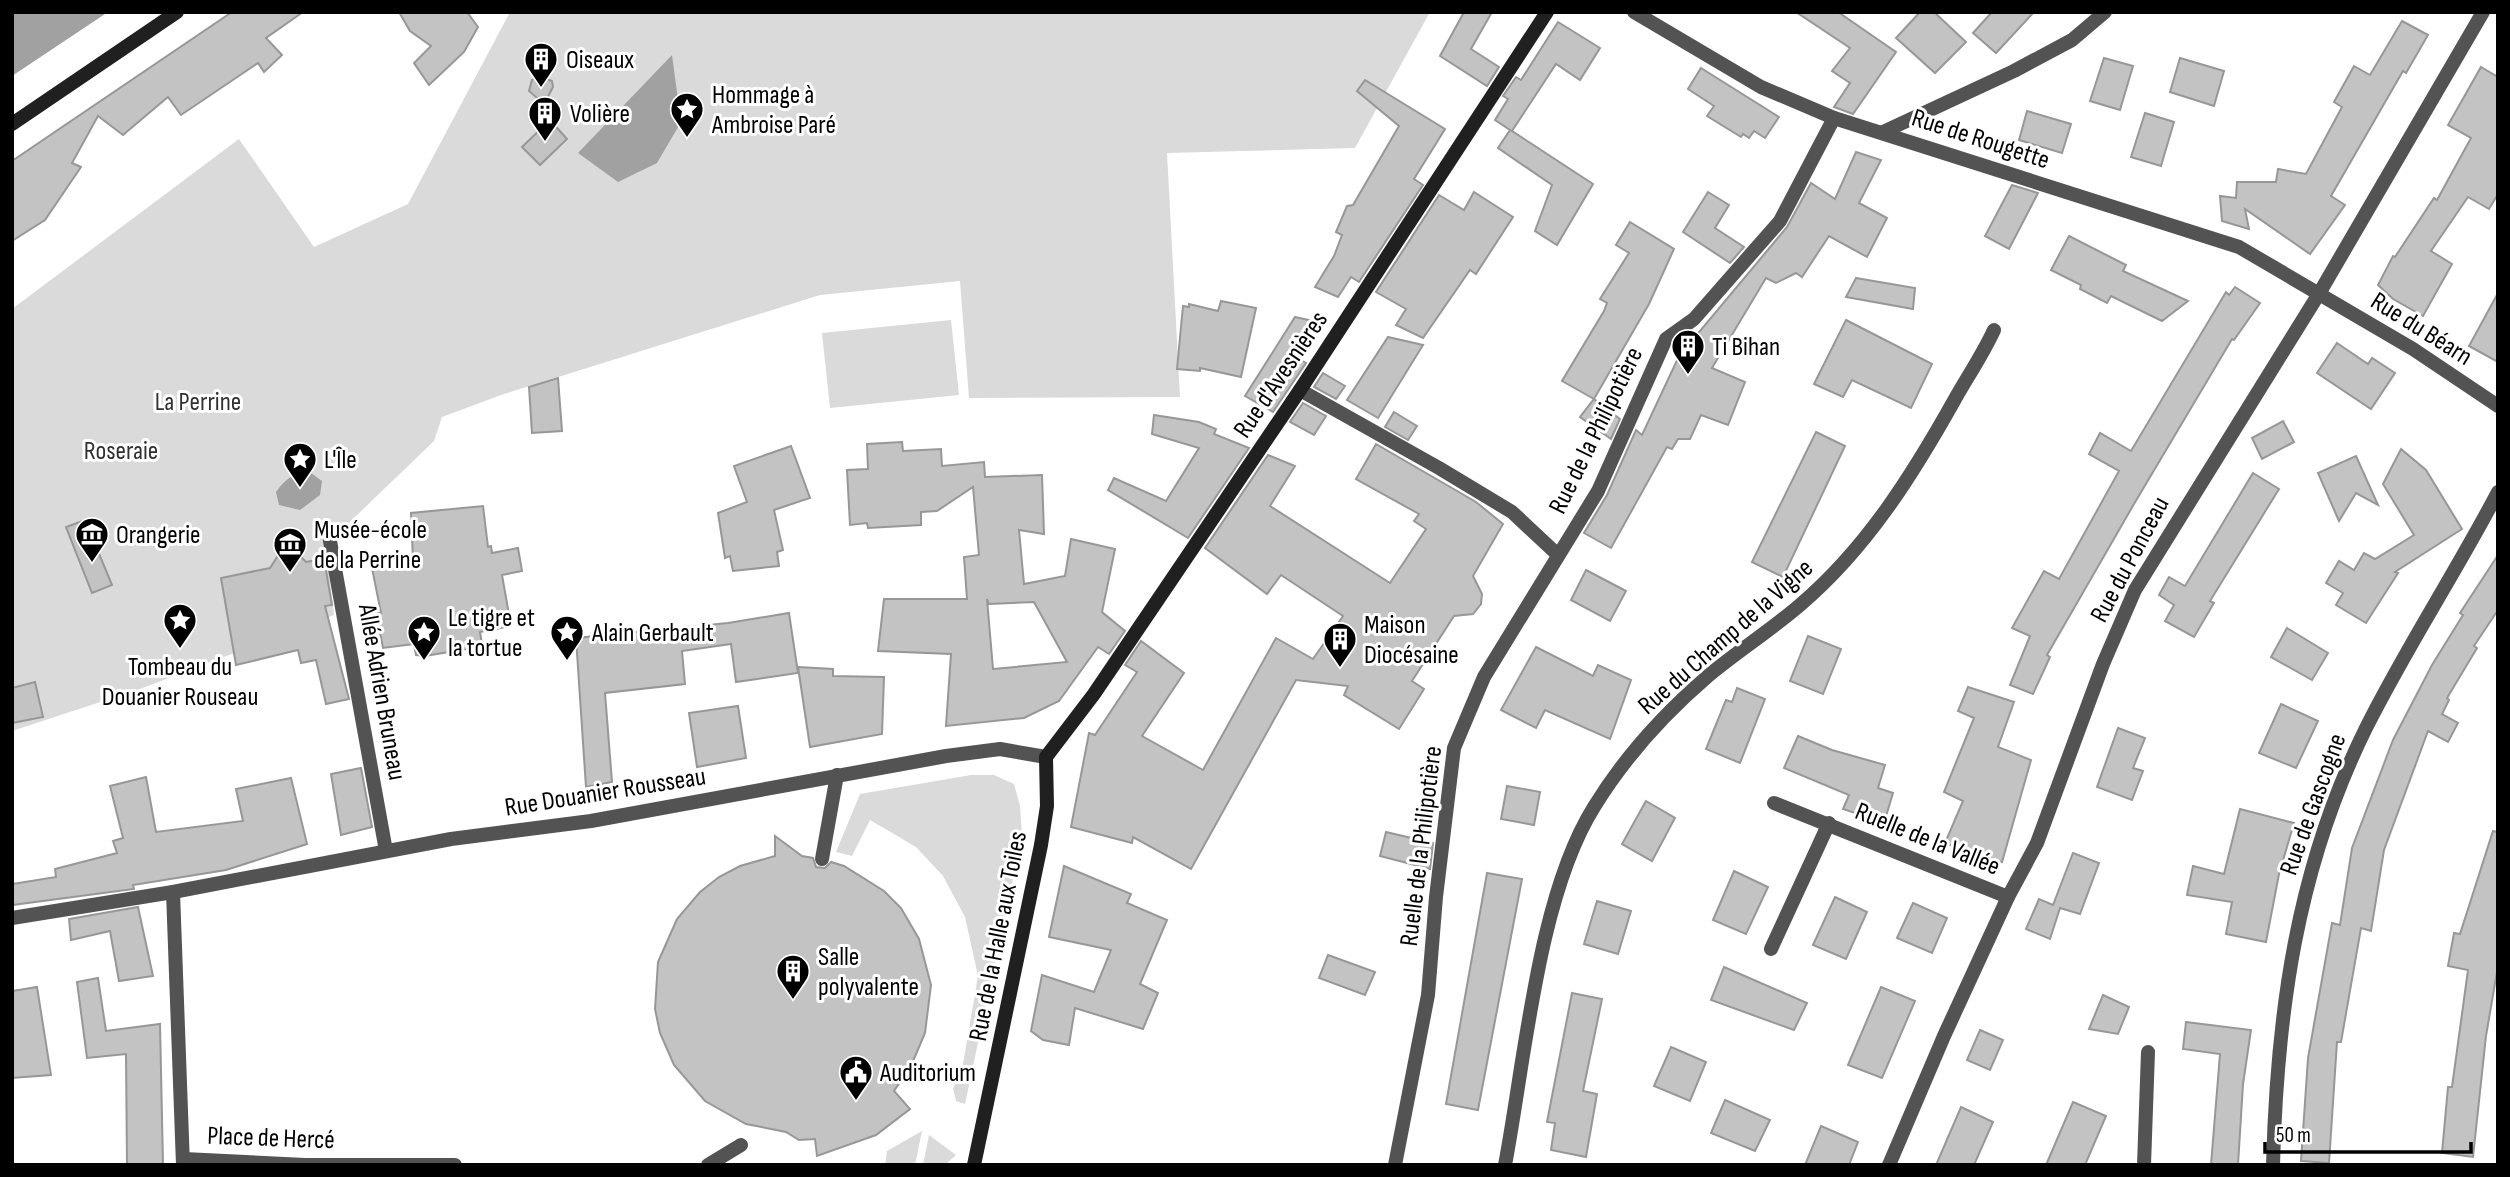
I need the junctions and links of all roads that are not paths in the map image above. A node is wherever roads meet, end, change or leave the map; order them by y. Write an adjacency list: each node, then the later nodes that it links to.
1 (177, 12): 7 (street)
2 (1546, 12): 11 (street, Rue d'Avesnières)
3 (1634, 12): 6 (street, Rue de Rougette)
4 (2105, 12): 8 (street)
5 (2483, 12): 9 (street, Rue du Ponceau)
6 (1834, 118): 8 (street, Rue de Rougette); 15 (street, Rue de la Philipotière)
7 (12, 124)
8 (1883, 132): 9 (street, Rue de Rougette)
9 (2320, 292): 12 (street, Rue du Béarn); 23 (street, Rue du Ponceau)
10 (1994, 330): 33 (street, Rue du Champ de la Vigne)
11 (1300, 390): 15 (street, Rue de la Philipotière); 16 (street, Rue d'Avesnières)
12 (2498, 406)
13 (2498, 492): 36 (street, Rue de Gascogne)
14 (330, 541): 20 (street, Allée Adrien Bruneau)
15 (1558, 555): 32 (street, Ruelle de la Philipotière)
16 (1046, 757): 17 (street, Rue Douanier Rousseau); 31 (street, Rue de la Halle aux Toiles)
17 (837, 775): 20 (street, Rue Douanier Rousseau); 21 (street)
18 (1774, 803): 19 (street, Ruelle de la Vallée)
19 (1829, 823): 23 (street, Ruelle de la Vallée); 25 (street, Ruelle de la Vallée)
20 (386, 851): 22 (street, Rue Douanier Rousseau)
21 (822, 859)
22 (173, 892): 24 (street, Rue Douanier Rousseau); 28 (street, Place de Hercé)
23 (2008, 897): 34 (street, Rue du Ponceau)
24 (12, 918)
25 (1772, 949)
26 (2148, 1052): 35 (street)
27 (741, 1145): 30 (street)
28 (183, 1162): 29 (street, Place de Hercé)
29 (455, 1165)
30 (708, 1165)
31 (974, 1165)
32 (1395, 1165)
33 (1505, 1165)
34 (1889, 1165)
35 (2144, 1165)
36 (2273, 1165)

